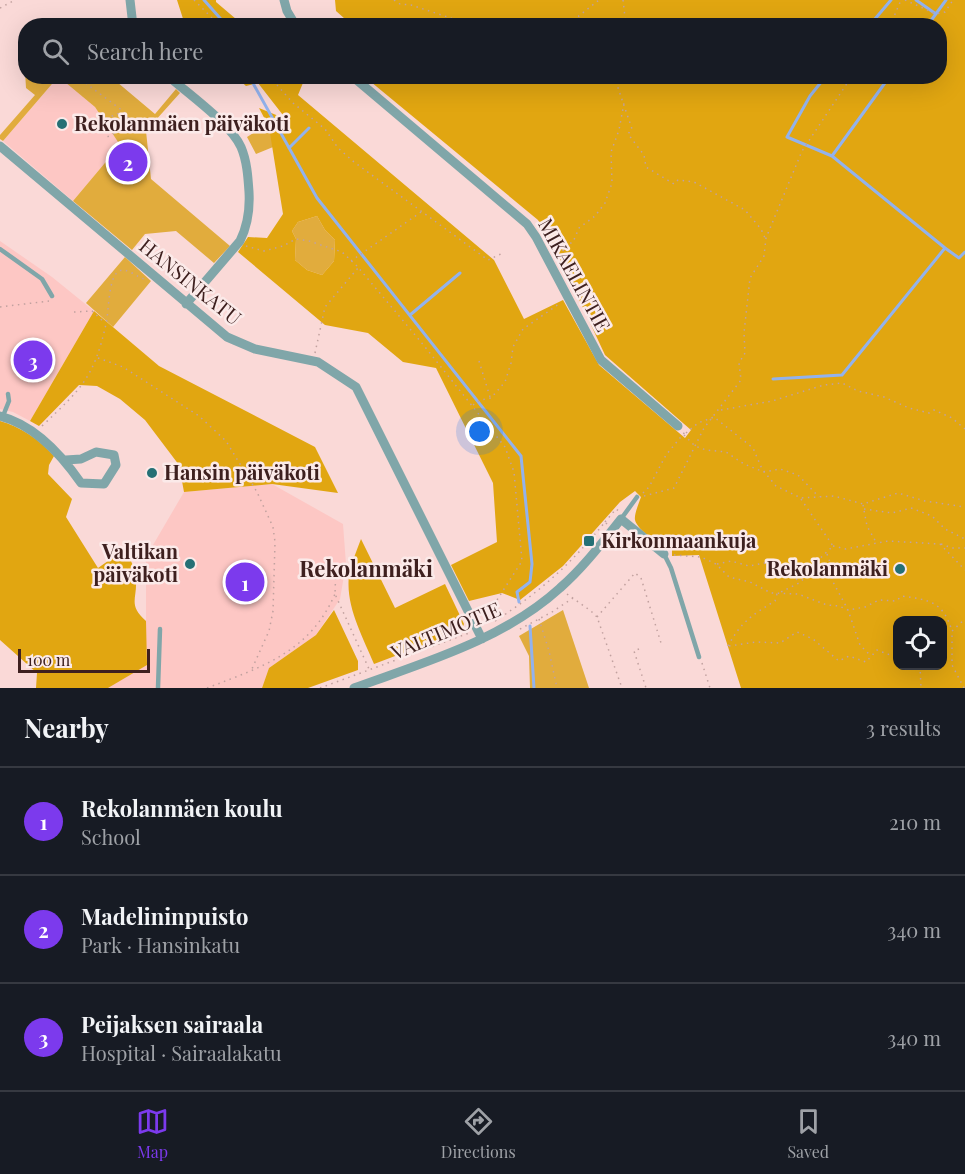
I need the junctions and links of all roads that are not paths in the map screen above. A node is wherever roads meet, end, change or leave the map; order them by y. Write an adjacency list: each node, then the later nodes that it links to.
1 (130, 0): 3 (street)
2 (284, 0): 4 (street)
3 (132, 18)
4 (291, 18)
5 (177, 84): 10 (street)
6 (361, 84): 13 (street, MIKAELINTIE)
7 (0, 146): 10 (street, HANSINKATU)
8 (0, 249): 9 (lane)
9 (51, 298)
10 (186, 304): 19 (street, HANSINKATU)
11 (8, 394): 12 (lane)
12 (2, 416): 14 (street)
13 (678, 426)
14 (66, 460): 14 (street)
15 (637, 498): 16 (lane)
16 (621, 519): 17 (street); 19 (street, VALTIMOTIE)
17 (664, 554): 20 (lane)
18 (160, 628): 21 (lane)
19 (482, 639): 22 (street, VALTIMOTIE)
20 (699, 657)
21 (158, 688)
22 (354, 688)

